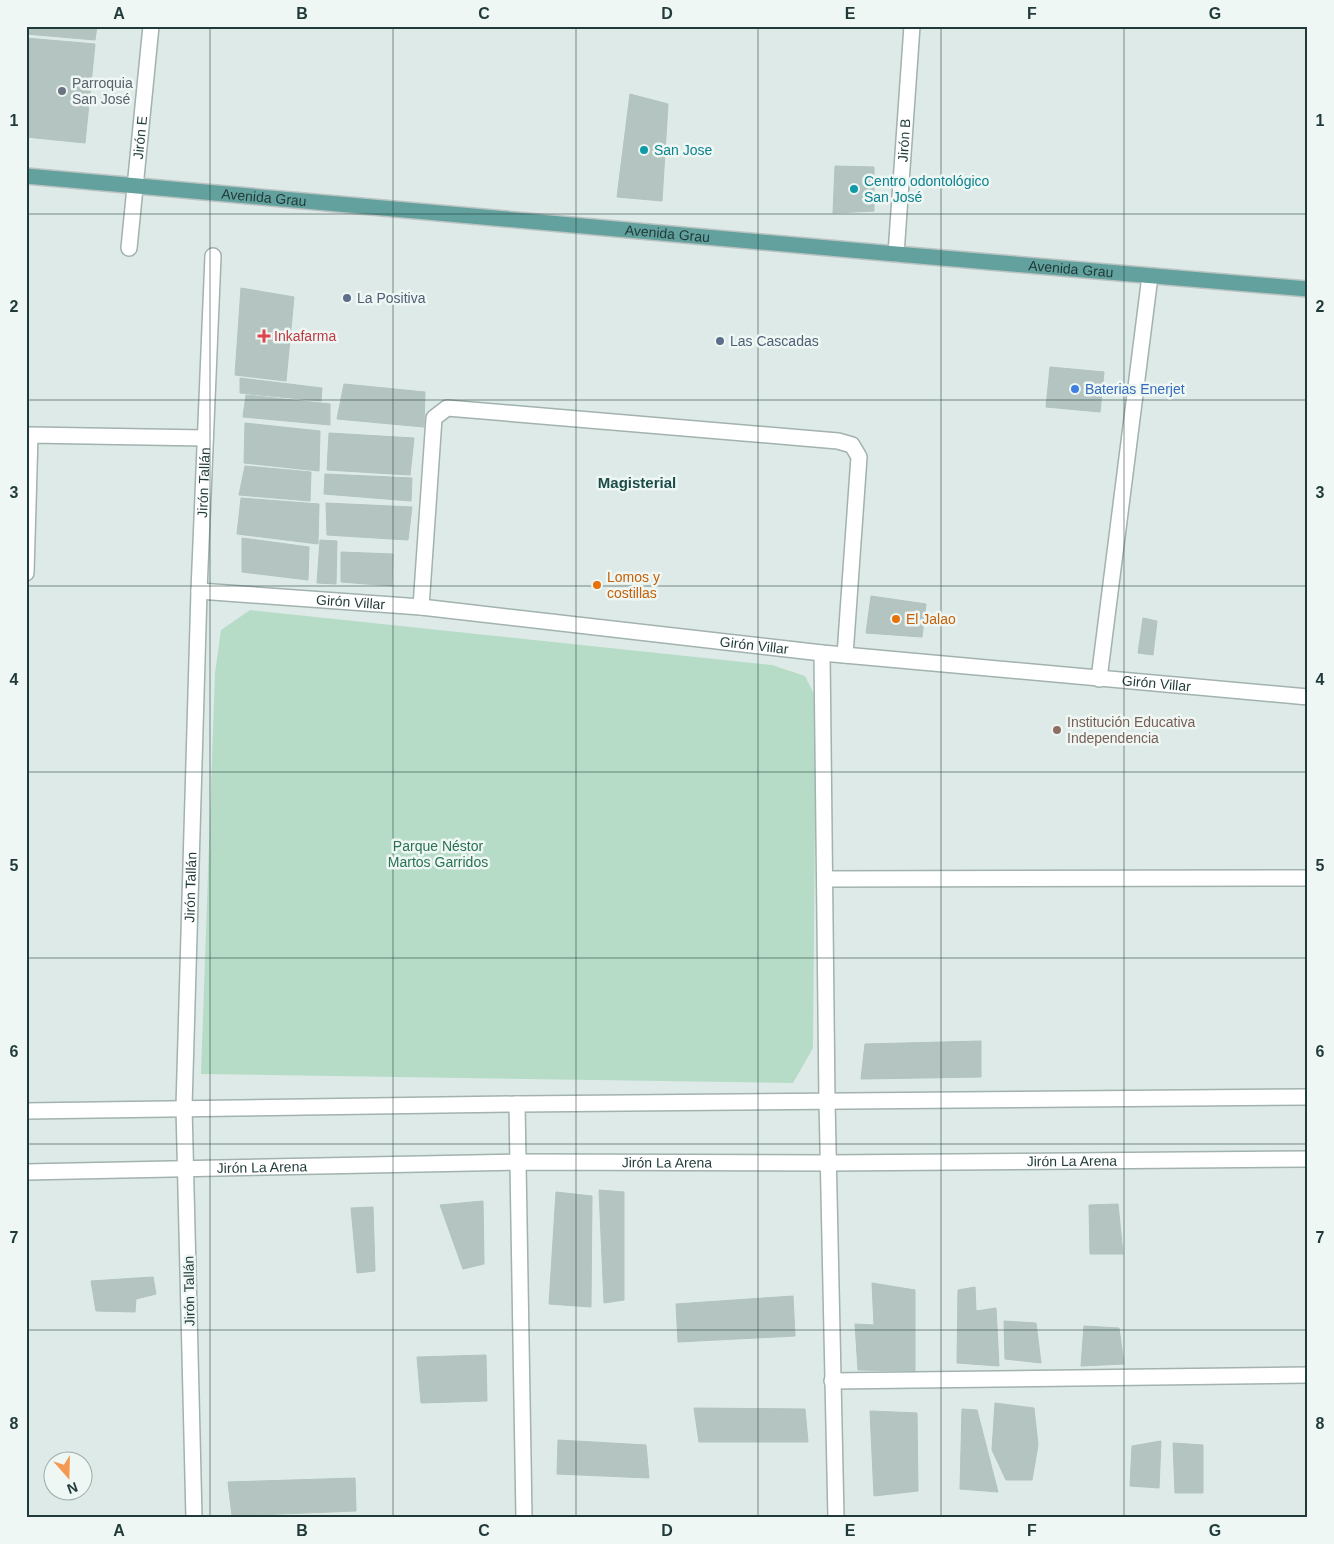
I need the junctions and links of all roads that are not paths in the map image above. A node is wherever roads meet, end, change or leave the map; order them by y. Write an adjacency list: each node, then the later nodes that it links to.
1 (151, 26): 4 (street, Jirón E)
2 (912, 26): 6 (street, Jirón B)
3 (26, 176): 4 (main road, Avenida Grau)
4 (135, 186): 5 (street, Jirón E); 6 (main road, Avenida Grau)
5 (129, 248)
6 (896, 254): 8 (main road, Avenida Grau)
7 (213, 256): 10 (street, Jirón Tallán)
8 (1150, 276): 9 (main road, Avenida Grau); 16 (street)
9 (1308, 289)
10 (205, 438): 11 (street); 12 (street, Jirón Tallán)
11 (26, 573)
12 (199, 591): 13 (street, Girón Villar); 23 (street, Jirón Tallán)
13 (421, 607): 14 (street, Girón Villar); 15 (street)
14 (822, 653): 15 (street, Girón Villar); 19 (street)
15 (845, 655): 16 (street, Girón Villar)
16 (1100, 678): 17 (street, Girón Villar)
17 (1308, 698)
18 (1308, 878): 19 (street)
19 (825, 879): 21 (street)
20 (1308, 1097): 21 (street)
21 (827, 1101): 22 (street); 27 (street)
22 (517, 1104): 23 (street); 26 (street)
23 (184, 1107): 24 (street); 28 (street, Jirón Tallán)
24 (26, 1111)
25 (1308, 1160): 27 (street, Jirón La Arena)
26 (518, 1162): 27 (street, Jirón La Arena); 28 (street, Jirón La Arena); 33 (street)
27 (828, 1163): 31 (street)
28 (186, 1169): 29 (street, Jirón La Arena); 32 (street, Jirón Tallán)
29 (26, 1172)
30 (1308, 1375): 31 (street)
31 (832, 1380): 34 (street)
32 (194, 1518)
33 (524, 1518)
34 (836, 1518)

